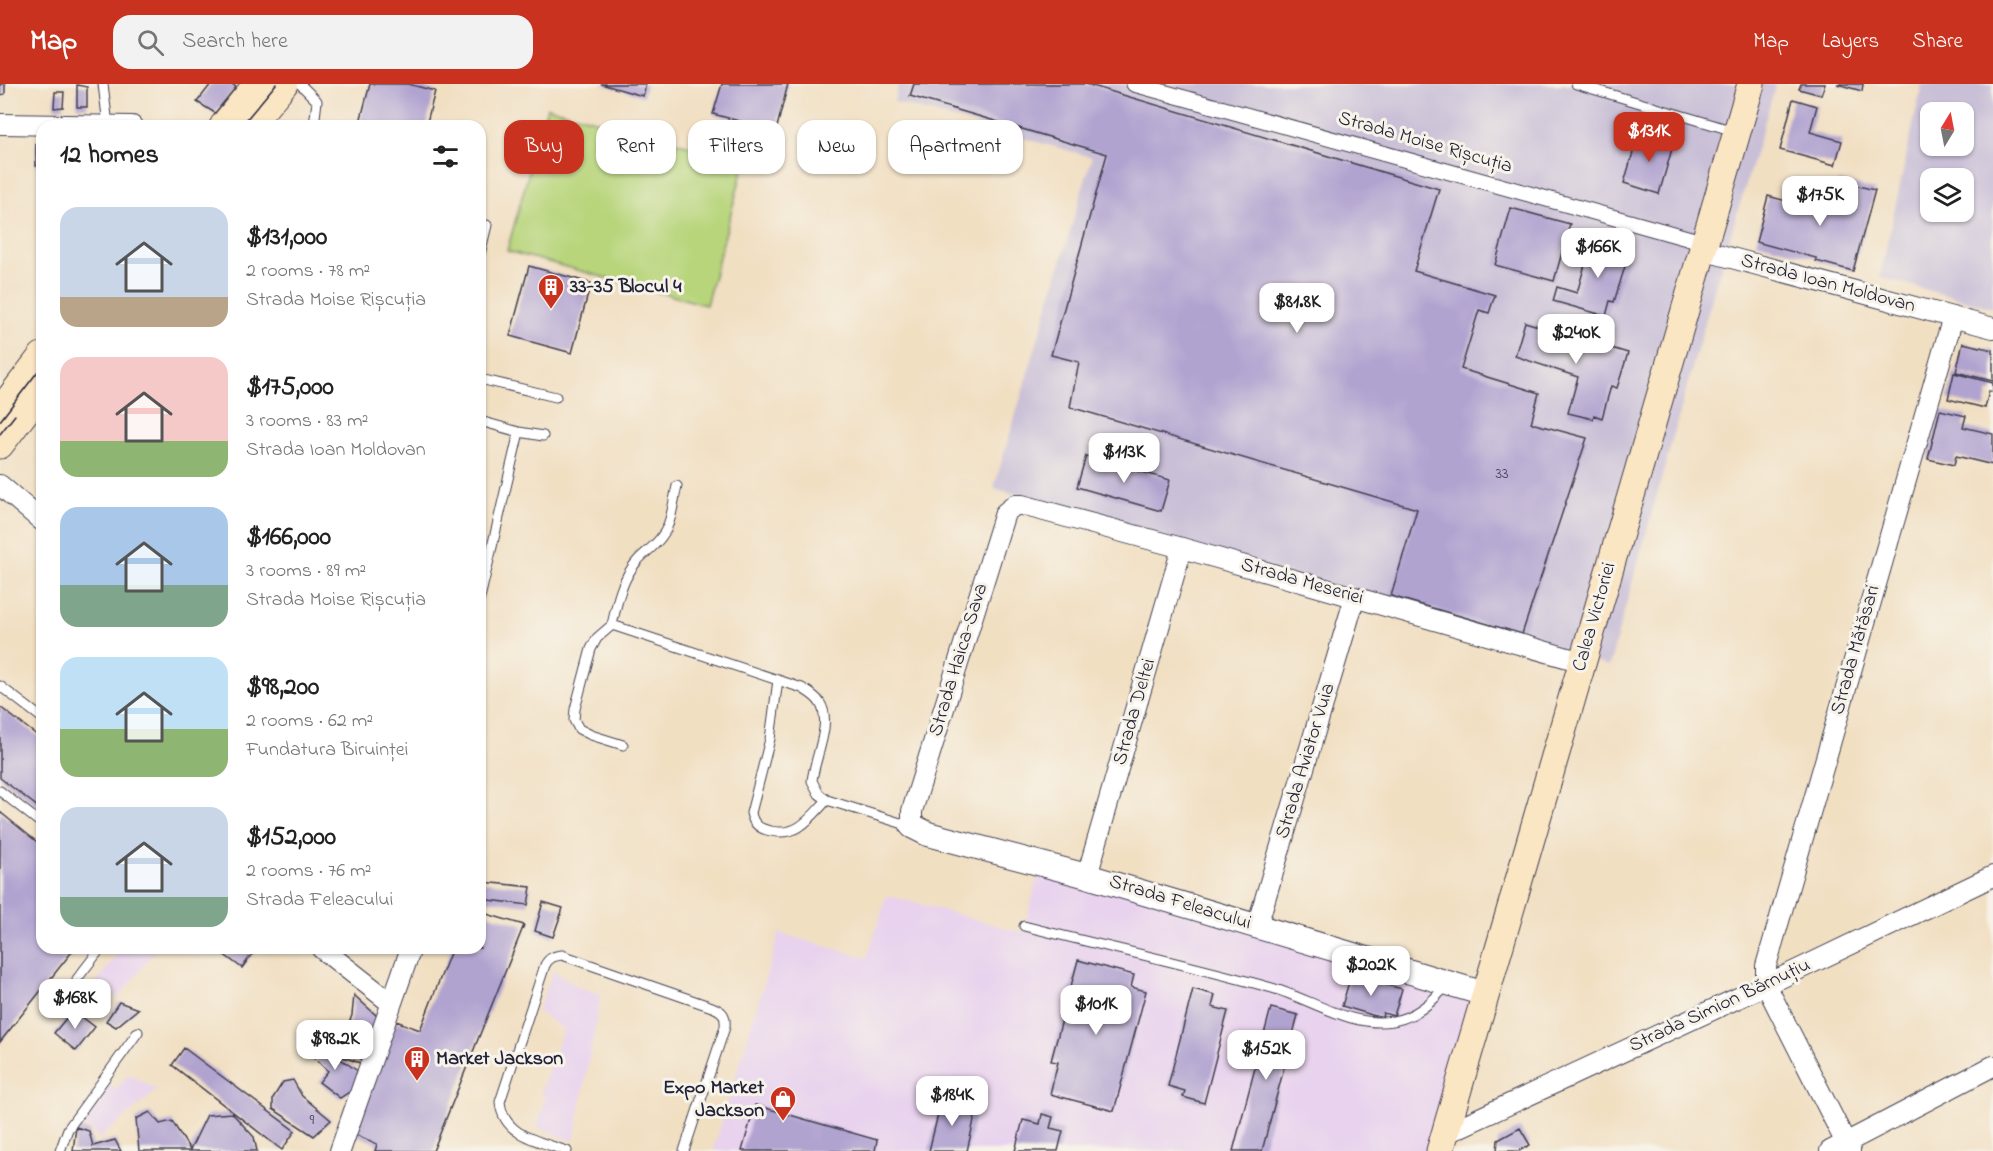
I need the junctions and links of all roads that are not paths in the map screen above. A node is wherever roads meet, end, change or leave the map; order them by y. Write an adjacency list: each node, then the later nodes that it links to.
1 (103, 84): 8 (lane)
2 (257, 84): 9 (main road)
3 (284, 84): 10 (main road)
4 (300, 84): 11 (lane)
5 (1134, 84): 17 (street, Strada Moise Rișcuția)
6 (1576, 84): 14 (lane)
7 (1751, 84): 14 (main road, Calea Victoriei)
8 (107, 120)
9 (228, 120)
10 (254, 120)
11 (314, 120)
12 (0, 124): 13 (street)
13 (36, 124)
14 (1737, 132): 17 (main road, Calea Victoriei)
15 (487, 225): 16 (lane)
16 (486, 229)
17 (1704, 247): 18 (street, Strada Ioan Moldovan); 37 (main road, Calea Victoriei)
18 (1953, 317): 19 (street, Strada Ioan Moldovan); 55 (street, Strada Mătăsari)
19 (1993, 327)
20 (36, 364): 24 (main road)
21 (486, 380): 23 (lane)
22 (36, 398): 28 (main road)
23 (556, 398)
24 (0, 411)
25 (486, 423): 26 (lane)
26 (519, 432): 27 (lane); 34 (lane)
27 (543, 436)
28 (0, 445)
29 (0, 485): 32 (street)
30 (677, 486): 36 (lane)
31 (1022, 505): 33 (street, Strada Meseriei); 45 (street, Strada Haica-Sava)
32 (36, 516)
33 (1182, 548): 35 (street, Strada Meseriei); 46 (street, Strada Deltei)
34 (486, 572)
35 (1355, 597): 37 (street, Strada Meseriei); 49 (street, Strada Aviator Vuia)
36 (612, 625): 38 (lane); 41 (lane)
37 (1582, 662): 56 (main road, Calea Victoriei)
38 (778, 680): 43 (lane); 43 (lane)
39 (0, 686): 40 (lane)
40 (36, 713)
41 (623, 745)
42 (0, 791): 44 (lane)
43 (827, 800): 45 (lane)
44 (36, 819)
45 (912, 826): 46 (street, Strada Feleacului)
46 (1087, 876): 49 (street, Strada Feleacului)
47 (1993, 876): 55 (street, Strada Simion Bărnuțiu)
48 (1024, 926): 54 (lane)
49 (1257, 926): 54 (street, Strada Feleacului)
50 (96, 954): 53 (lane)
51 (329, 954): 57 (street)
52 (409, 954): 57 (street)
53 (76, 980)
54 (1448, 983): 56 (street, Strada Feleacului)
55 (1766, 985): 60 (street, Strada Simion Bărnuțiu); 61 (street)
56 (1485, 994): 60 (main road, Calea Victoriei)
57 (392, 1003): 63 (street)
58 (138, 1032): 62 (lane)
59 (1993, 1066): 61 (street)
60 (1442, 1142)
61 (1842, 1148)
62 (60, 1151)
63 (340, 1151)
64 (567, 1151): 65 (lane)
65 (684, 1151)

